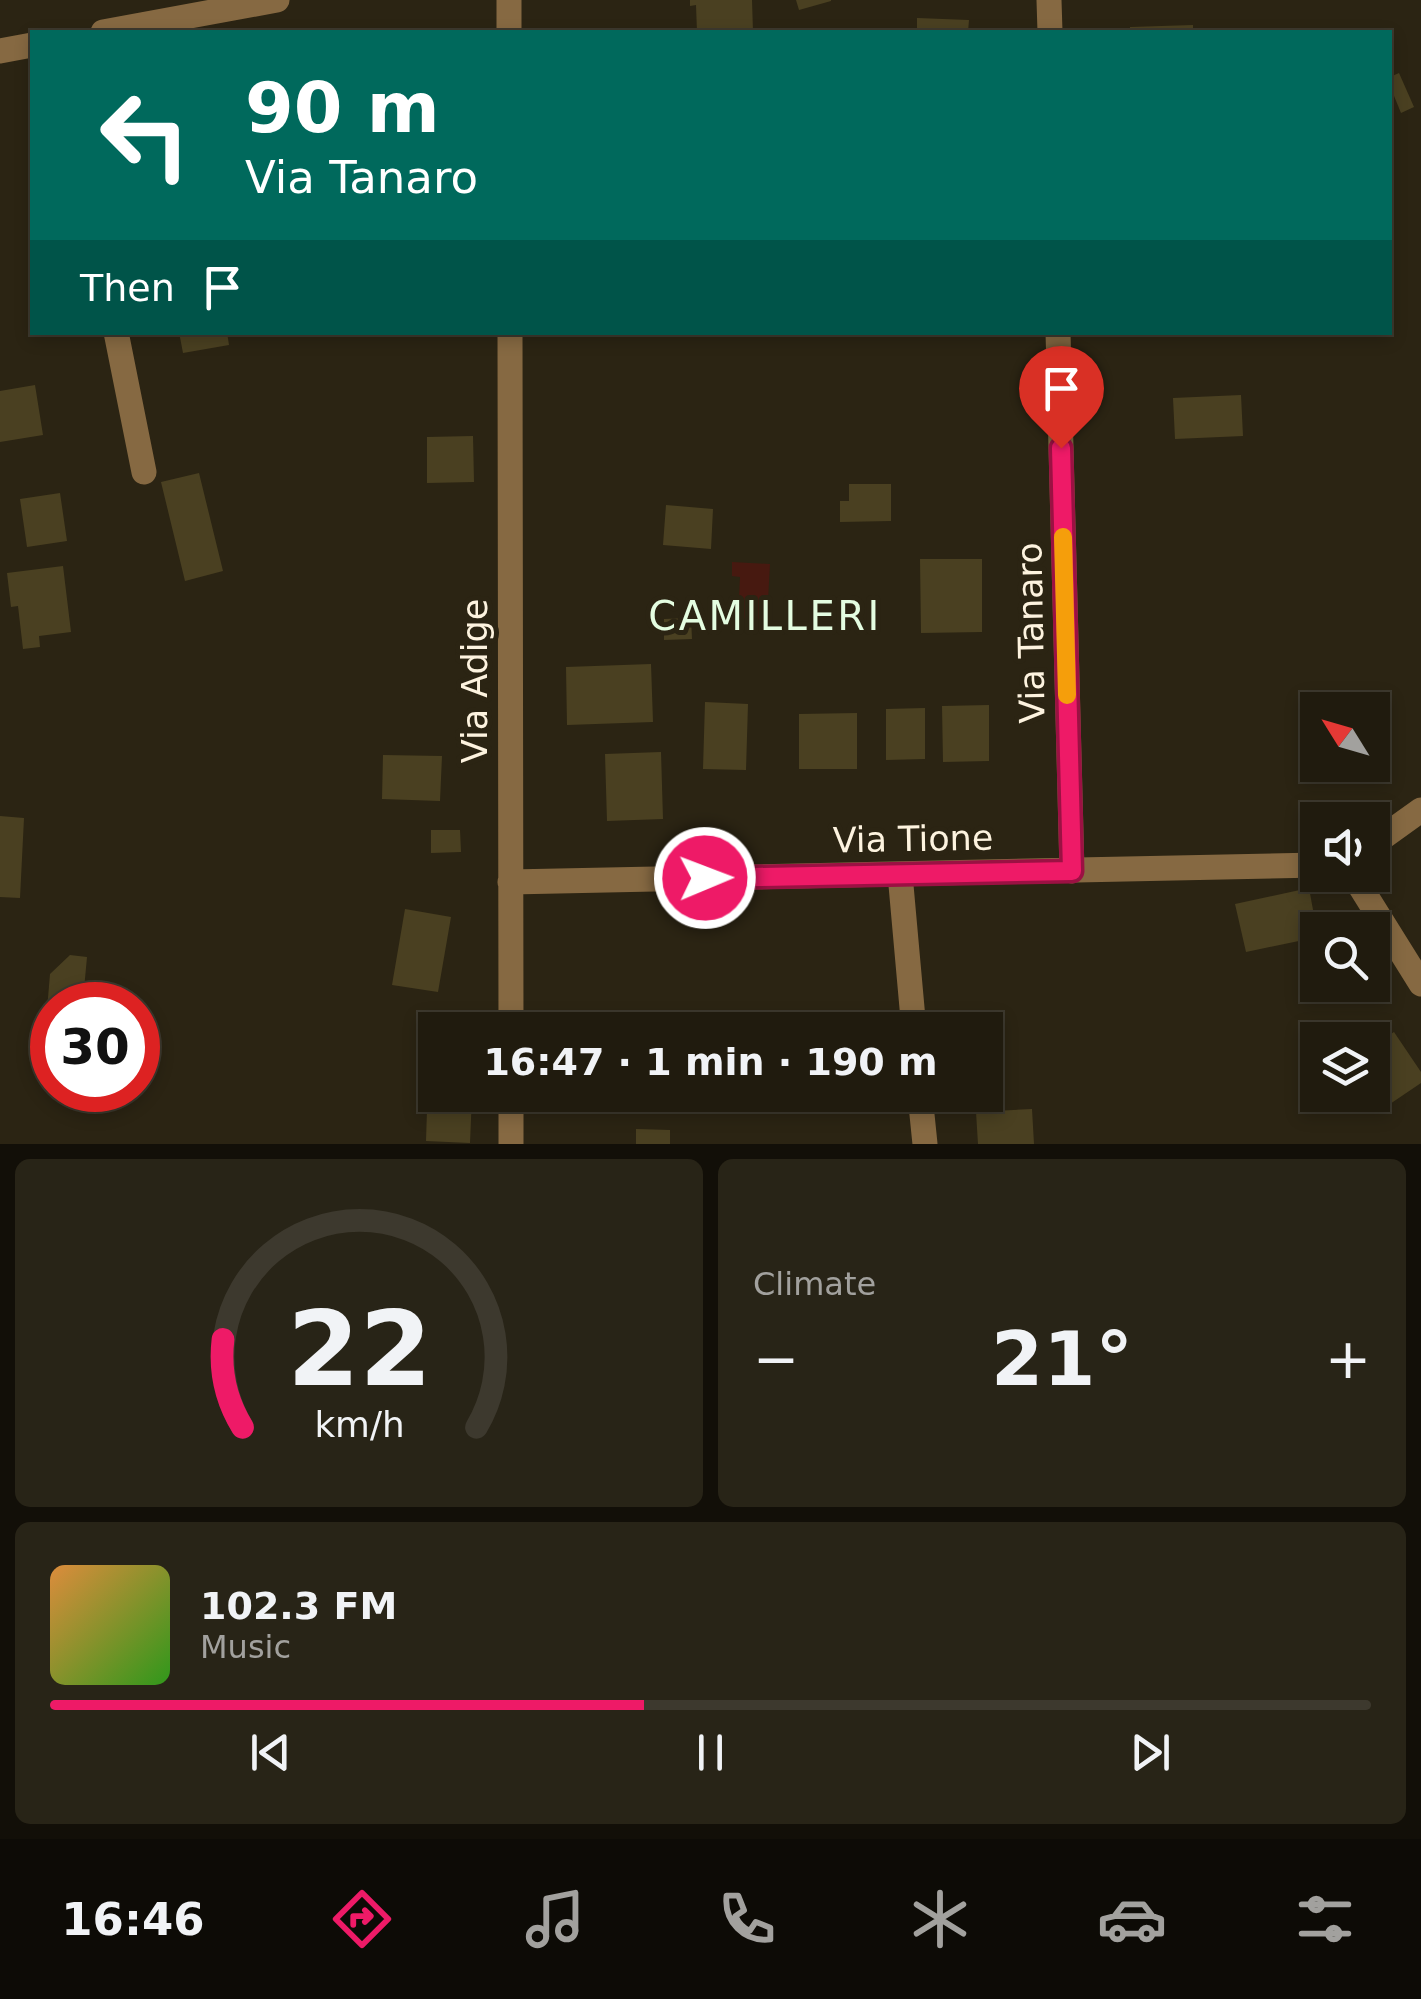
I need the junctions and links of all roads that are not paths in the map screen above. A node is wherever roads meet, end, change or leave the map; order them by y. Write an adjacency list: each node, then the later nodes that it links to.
1 (277, 0): 4 (street)
2 (509, 0): 5 (street)
3 (1049, 0): 6 (street)
4 (114, 30)
5 (509, 30)
6 (1050, 30)
7 (30, 45): 8 (street)
8 (0, 51)
9 (117, 335): 12 (street)
10 (510, 335): 18 (street, Via Adige)
11 (1058, 335): 16 (street, Via Tanaro)
12 (144, 472)
13 (1421, 810): 14 (street)
14 (1390, 832)
15 (1300, 866): 16 (street, Via Tione)
16 (1072, 871): 17 (street, Via Tione)
17 (900, 874): 18 (street, Via Tione); 22 (street)
18 (510, 882): 21 (street, Via Adige)
19 (1364, 892): 20 (street)
20 (1421, 984)
21 (510, 1012)
22 (912, 1012)
23 (511, 1112): 25 (street)
24 (922, 1112): 26 (street)
25 (511, 1144)
26 (925, 1144)

